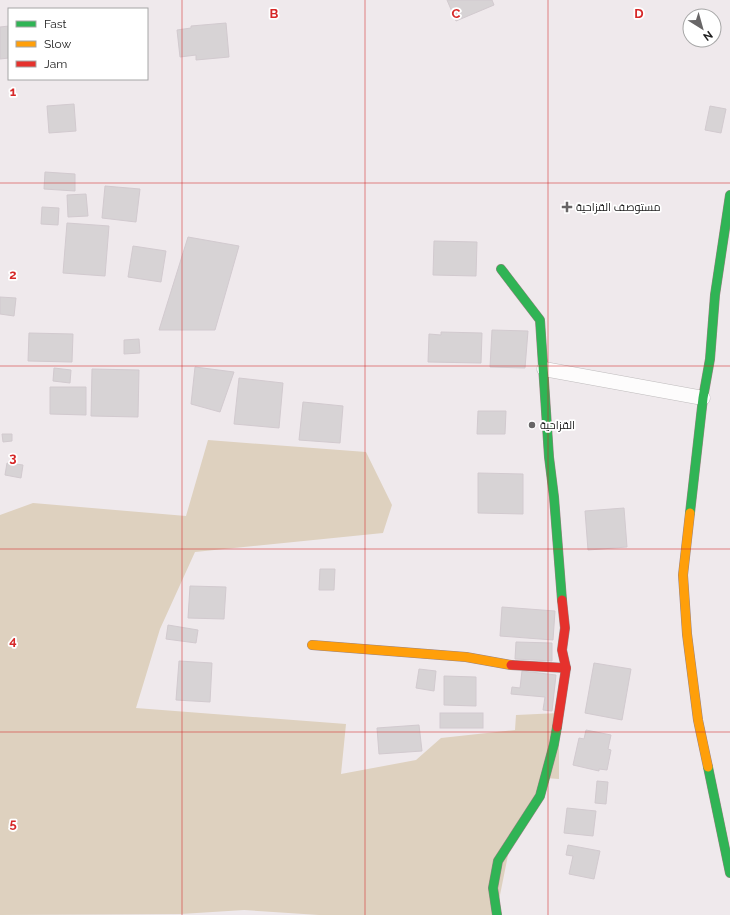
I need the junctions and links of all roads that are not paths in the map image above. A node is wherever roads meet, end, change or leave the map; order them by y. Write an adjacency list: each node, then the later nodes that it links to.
1 (730, 195): 4 (street)
2 (501, 269): 3 (street)
3 (544, 369): 4 (street); 6 (street)
4 (703, 398): 7 (street)
5 (312, 645): 6 (street)
6 (566, 668): 8 (street)
7 (730, 872)
8 (497, 915)

